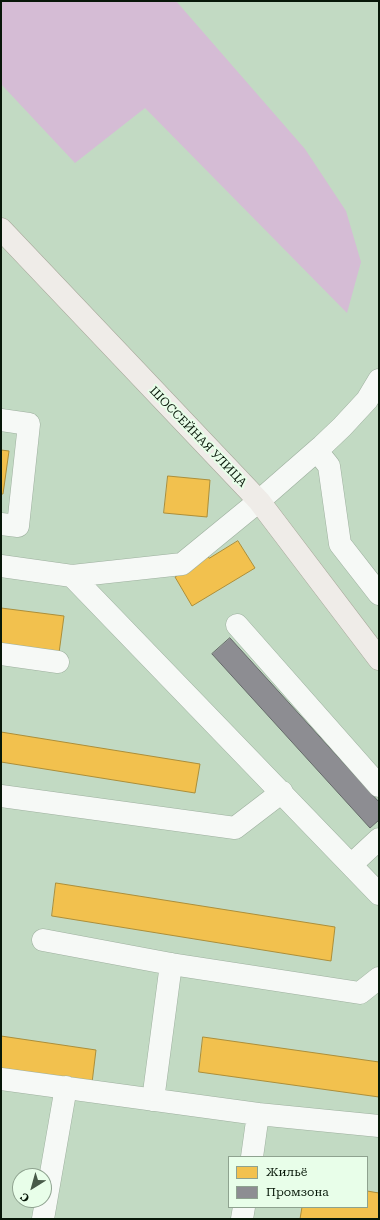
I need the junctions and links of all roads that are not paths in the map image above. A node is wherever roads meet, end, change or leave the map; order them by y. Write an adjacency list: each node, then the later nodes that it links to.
1 (2, 232): 6 (main road, ШОССЕЙНАЯ УЛИЦА)
2 (379, 380): 3 (street)
3 (373, 397): 5 (street)
4 (1, 420): 7 (street)
5 (317, 451): 6 (street); 10 (street)
6 (259, 501): 9 (street); 13 (main road, ШОССЕЙНАЯ УЛИЦА)
7 (1, 524)
8 (1, 566): 9 (street)
9 (72, 576): 16 (street)
10 (379, 594)
11 (237, 625): 15 (street)
12 (1, 654): 14 (street)
13 (379, 659)
14 (58, 662)
15 (379, 786)
16 (282, 792): 17 (street); 19 (street)
17 (1, 796)
18 (379, 839): 19 (street)
19 (351, 865): 20 (street)
20 (379, 894)
21 (43, 940): 22 (street)
22 (171, 964): 23 (street); 26 (street)
23 (379, 978)
24 (1, 1078): 25 (street)
25 (66, 1088): 26 (street); 31 (street)
26 (153, 1100): 27 (street)
27 (258, 1114): 28 (street); 29 (street)
28 (379, 1126)
29 (252, 1156)
30 (244, 1208): 32 (street)
31 (43, 1219)
32 (242, 1219)

